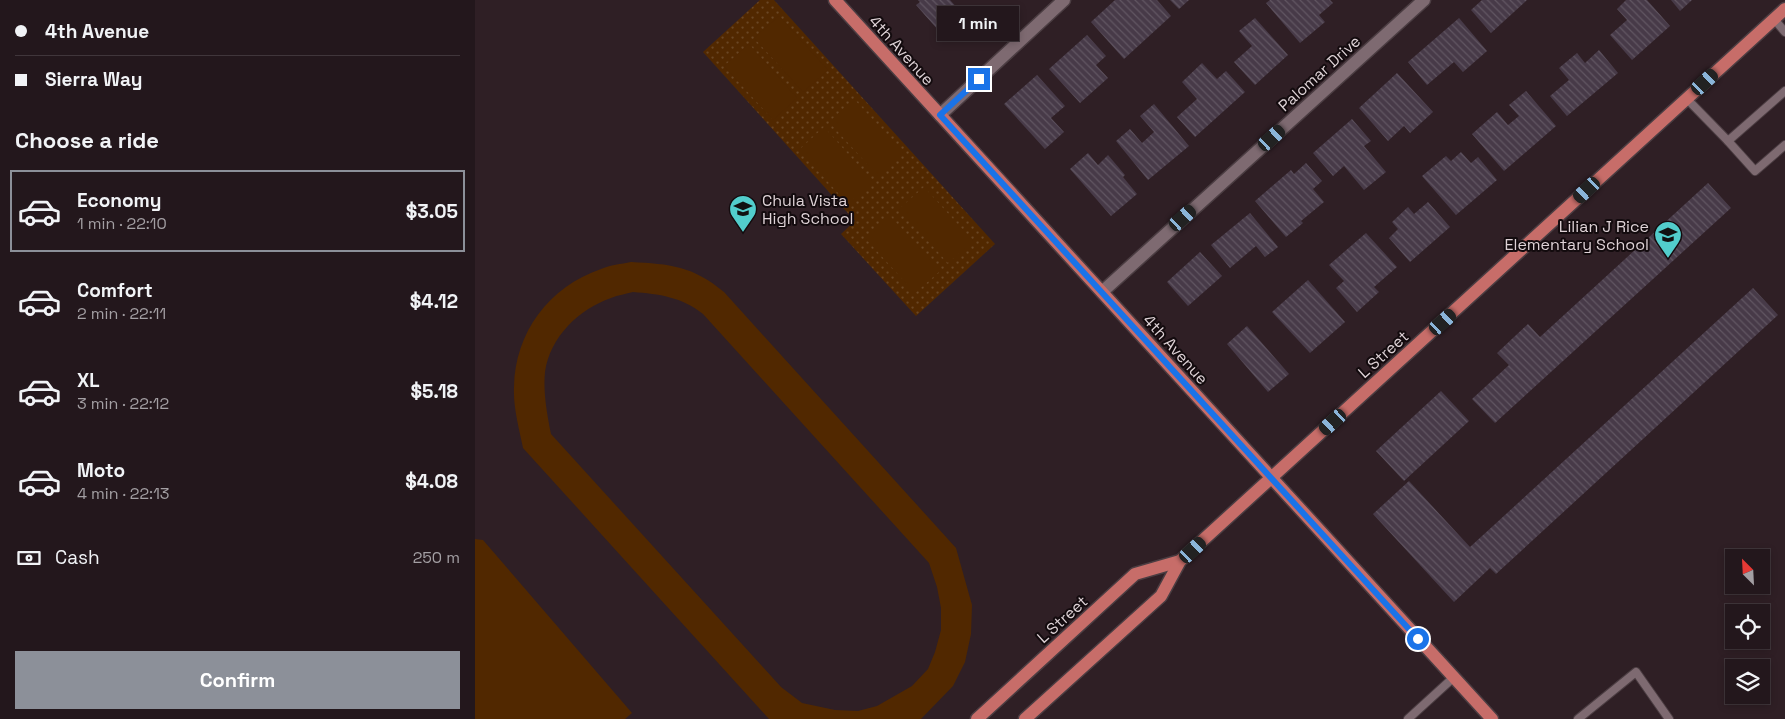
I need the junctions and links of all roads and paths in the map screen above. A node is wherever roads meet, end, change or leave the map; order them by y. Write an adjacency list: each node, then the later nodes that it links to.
1 (835, 0): 9 (main road, 4th Avenue)
2 (1064, 0): 9 (street)
3 (1424, 0): 12 (street, Palomar Drive)
4 (1785, 9): 5 (main road, L Street)
5 (1774, 19): 6 (lane); 8 (main road, L Street)
6 (1785, 32)
7 (1785, 91): 10 (lane)
8 (1687, 99): 10 (lane); 13 (main road, L Street)
9 (940, 115): 12 (main road, 4th Avenue)
10 (1728, 141): 11 (lane)
11 (1785, 145)
12 (1102, 292): 13 (main road, 4th Avenue)
13 (1272, 478): 14 (main road, L Street); 15 (main road, 4th Avenue)
14 (1180, 561): 17 (main road, L Street); 18 (main road, L Street)
15 (1453, 678): 19 (lane); 20 (main road, 4th Avenue)
16 (1582, 718): 21 (lane)
17 (977, 719)
18 (1025, 719)
19 (1408, 719)
20 (1492, 719)
21 (1669, 719)

